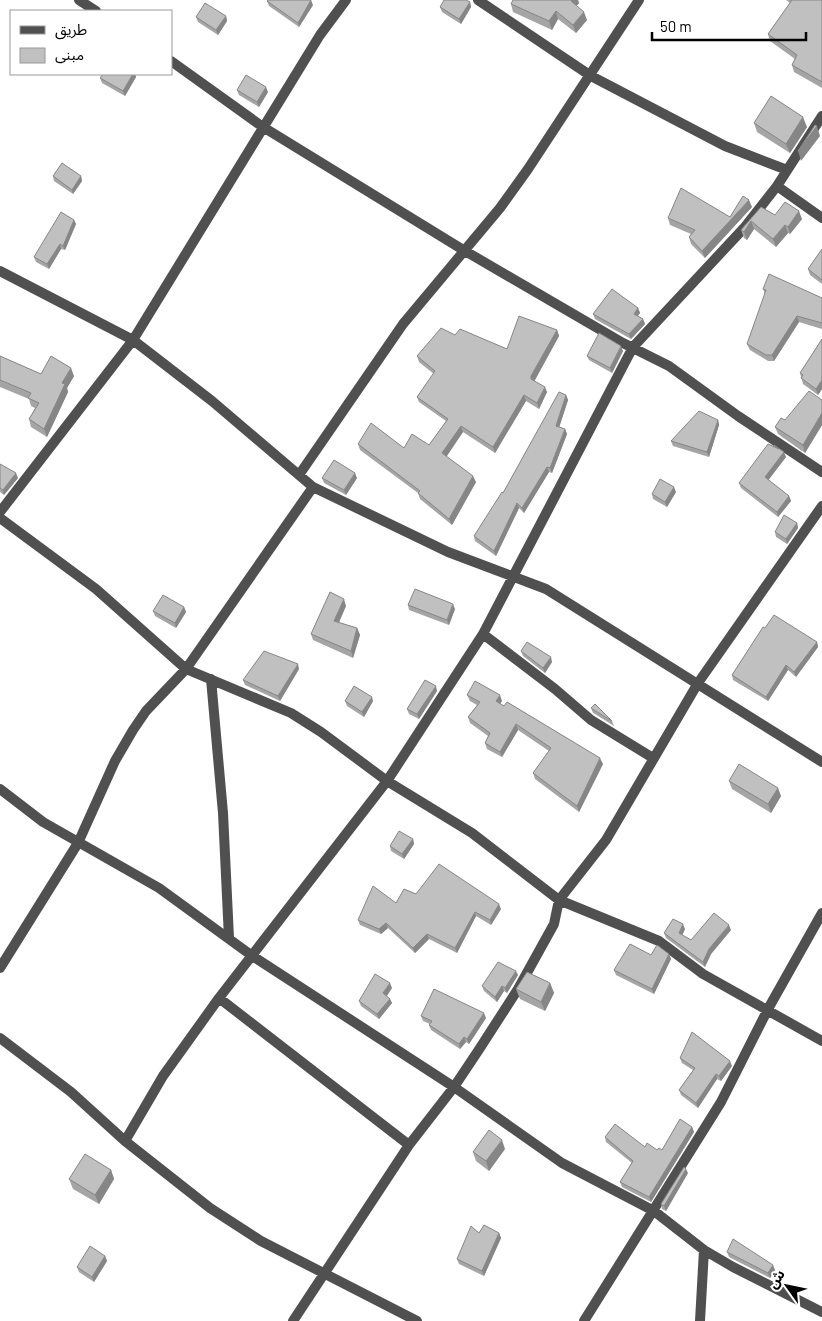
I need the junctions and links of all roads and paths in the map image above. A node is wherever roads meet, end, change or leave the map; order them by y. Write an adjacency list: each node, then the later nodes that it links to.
1 (79, 0): 5 (street)
2 (346, 0): 9 (street)
3 (478, 0): 7 (street)
4 (639, 0): 7 (street)
5 (94, 10)
6 (172, 62): 9 (street)
7 (591, 76): 10 (street); 13 (street)
8 (822, 116): 10 (street)
9 (263, 127): 13 (street); 15 (street)
10 (787, 170): 11 (street)
11 (777, 186): 12 (street); 16 (street)
12 (822, 218)
13 (465, 251): 16 (street); 18 (street)
14 (0, 271): 15 (street)
15 (133, 340): 18 (street); 21 (street)
16 (633, 347): 17 (street); 23 (street)
17 (822, 472)
18 (299, 475): 19 (street)
19 (313, 487): 23 (street); 25 (street)
20 (822, 506): 27 (street)
21 (0, 512)
22 (0, 518): 25 (street)
23 (513, 576): 24 (street); 27 (street)
24 (483, 634): 28 (street); 30 (street)
25 (186, 669): 26 (street); 32 (street)
26 (211, 678): 30 (street); 35 (street)
27 (698, 683): 28 (street); 29 (street)
28 (653, 758): 33 (street)
29 (822, 762)
30 (387, 781): 33 (street); 36 (street)
31 (0, 790): 32 (street)
32 (78, 843): 35 (street); 37 (street)
33 (559, 900): 39 (street); 42 (street)
34 (822, 914): 39 (street)
35 (229, 938): 36 (street)
36 (251, 955): 38 (street); 42 (street)
37 (0, 968)
38 (219, 998): 43 (street); 44 (street)
39 (768, 1009): 41 (street); 45 (street)
40 (0, 1038): 43 (street)
41 (822, 1041)
42 (454, 1087): 44 (street); 45 (street)
43 (125, 1141): 47 (street)
44 (409, 1145): 47 (street)
45 (654, 1211): 46 (street); 51 (street)
46 (704, 1250): 48 (street); 52 (street)
47 (324, 1273): 49 (street); 50 (street)
48 (822, 1312)
49 (293, 1321)
50 (418, 1321)
51 (584, 1321)
52 (700, 1321)

